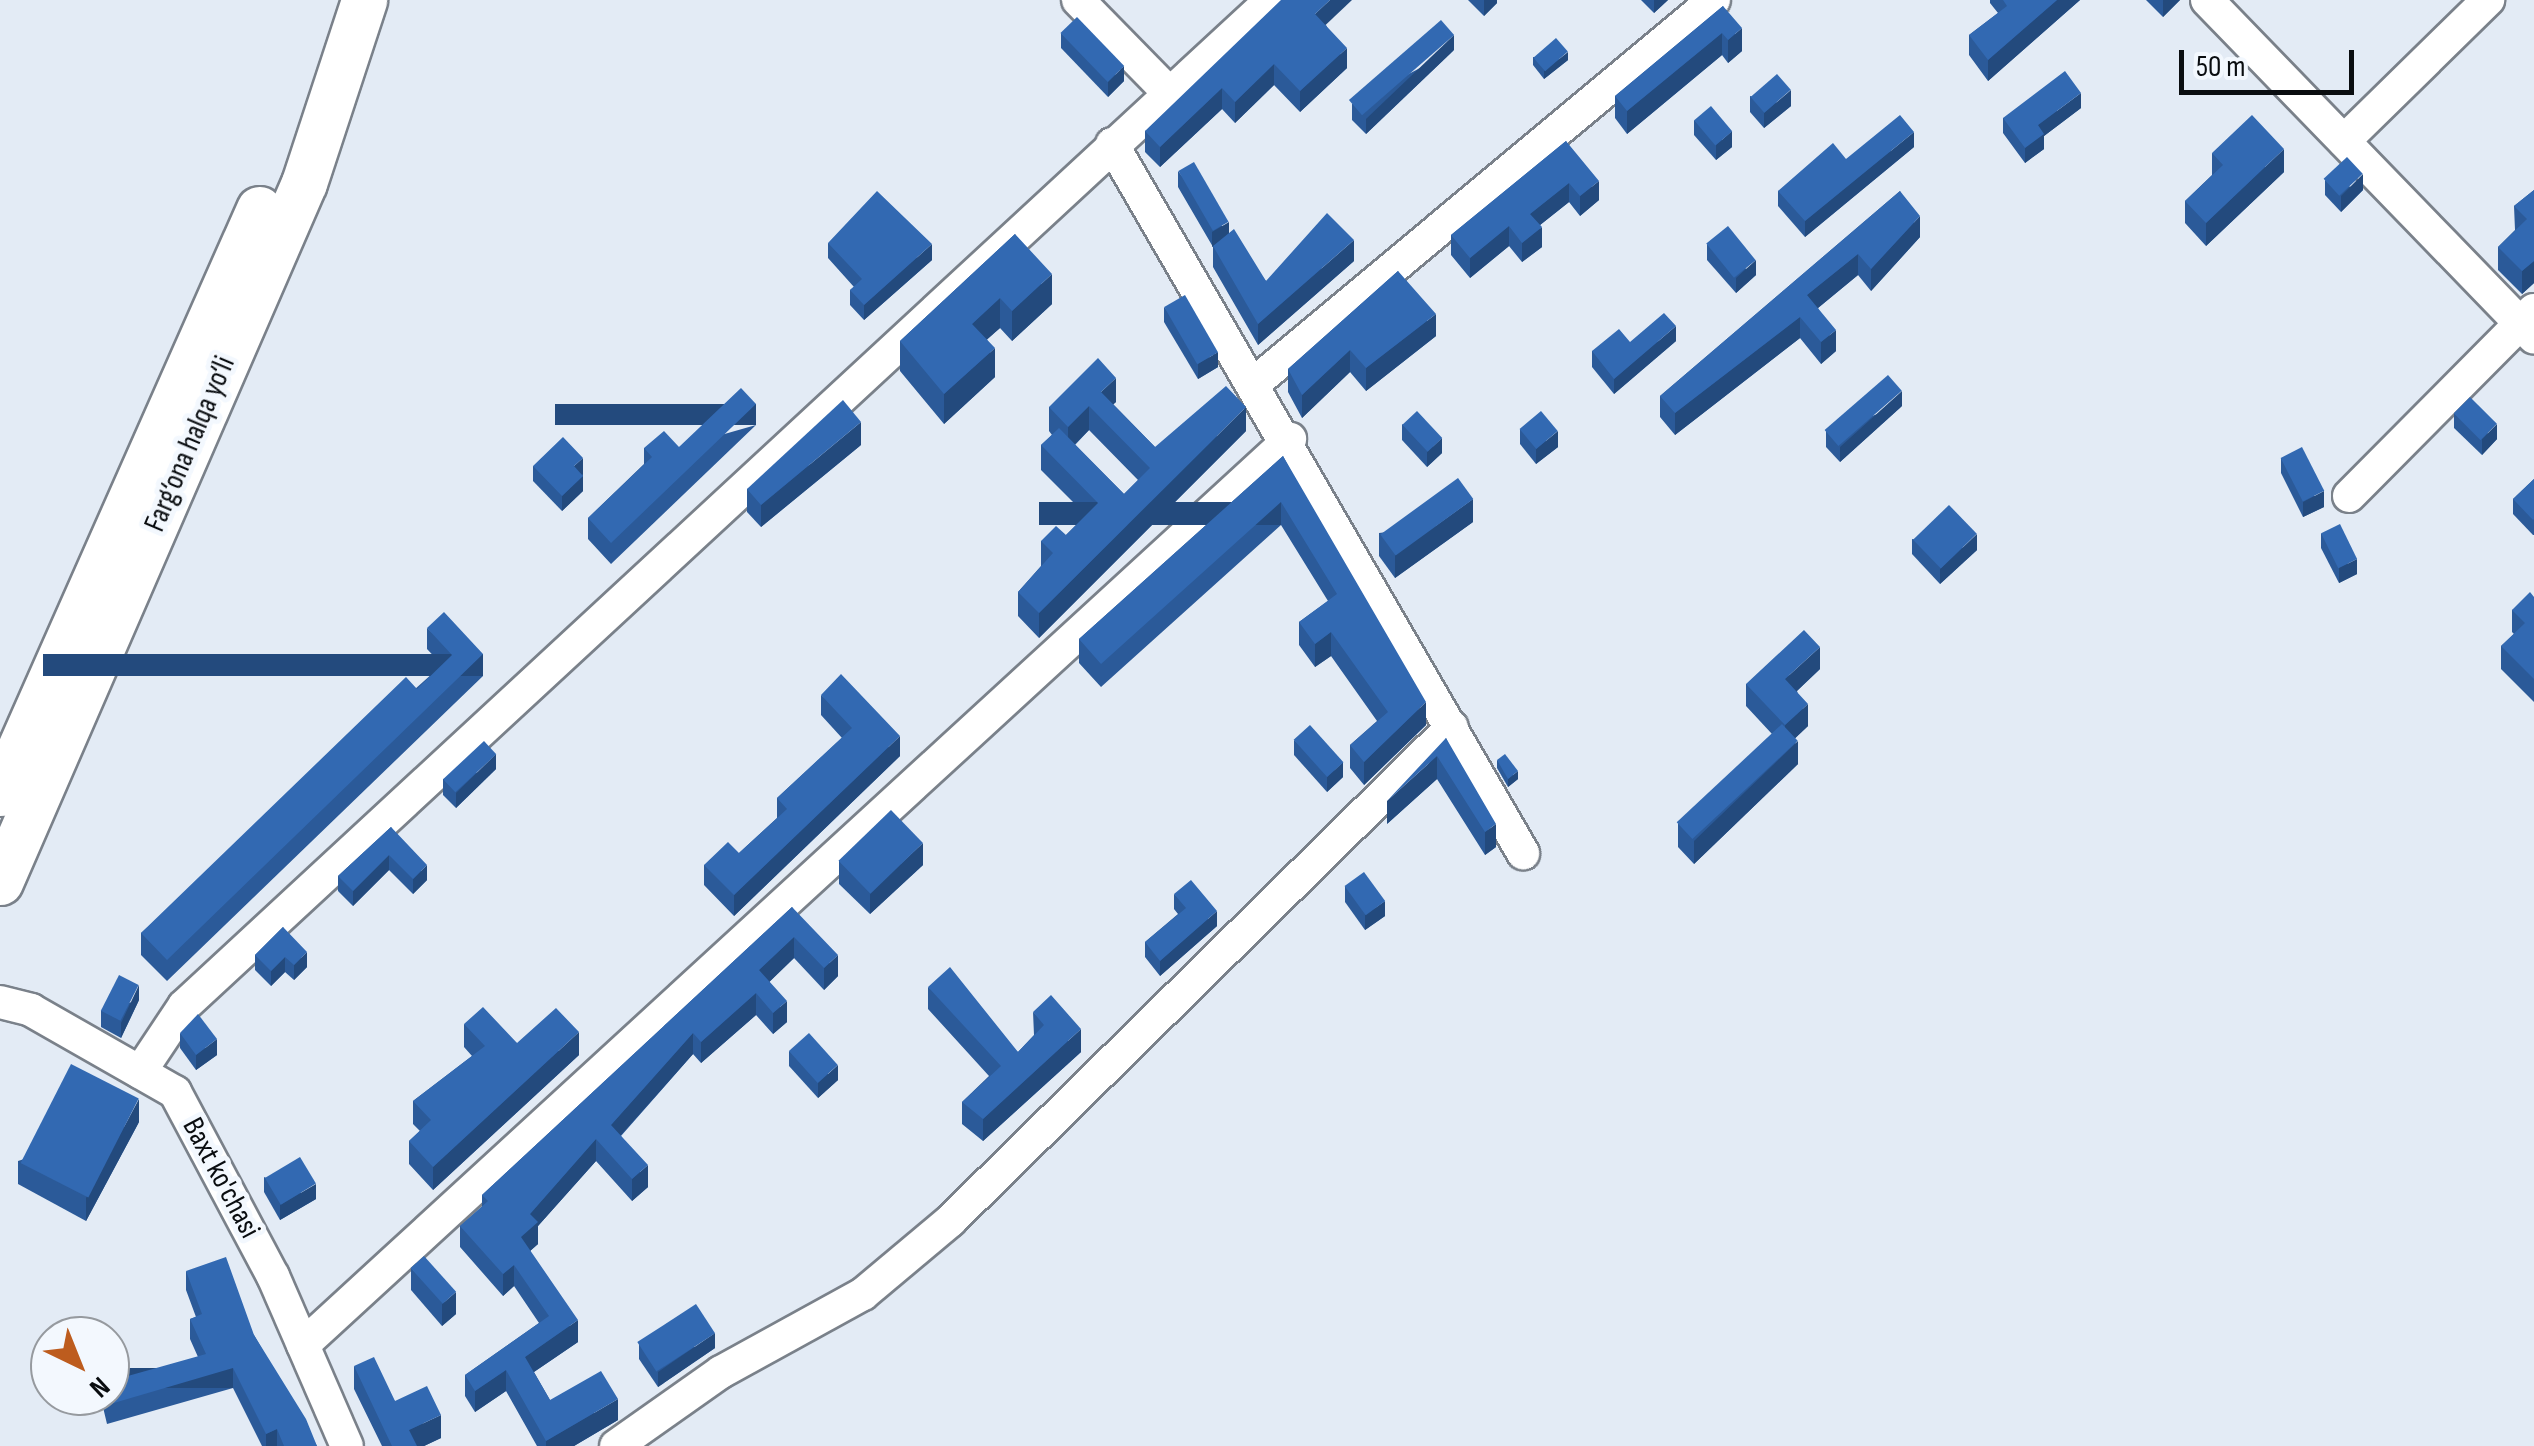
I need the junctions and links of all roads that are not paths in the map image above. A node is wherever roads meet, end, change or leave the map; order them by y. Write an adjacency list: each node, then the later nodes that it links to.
1 (333, 0): 16 (highway, Farg‘ona halqa yo‘li)
2 (364, 0): 18 (highway, Farg‘ona halqa yo‘li)
3 (1078, 0): 8 (street)
4 (1271, 0): 8 (street)
5 (1714, 0): 12 (street)
6 (2207, 0): 9 (street)
7 (2488, 0): 9 (street)
8 (1169, 93): 10 (street)
9 (2344, 141): 11 (street)
10 (1112, 144): 12 (street); 20 (street)
11 (2529, 324): 14 (street)
12 (1257, 381): 13 (street)
13 (1290, 439): 15 (street); 21 (street)
14 (2350, 496)
15 (1452, 727): 17 (street); 23 (street)
16 (0, 794)
17 (1523, 852)
18 (0, 882)
19 (0, 1002): 20 (street, Baxt ko'chasi)
20 (140, 1072): 21 (street, Baxt ko'chasi)
21 (303, 1344): 22 (street, Baxt ko'chasi)
22 (347, 1446)
23 (616, 1446)

